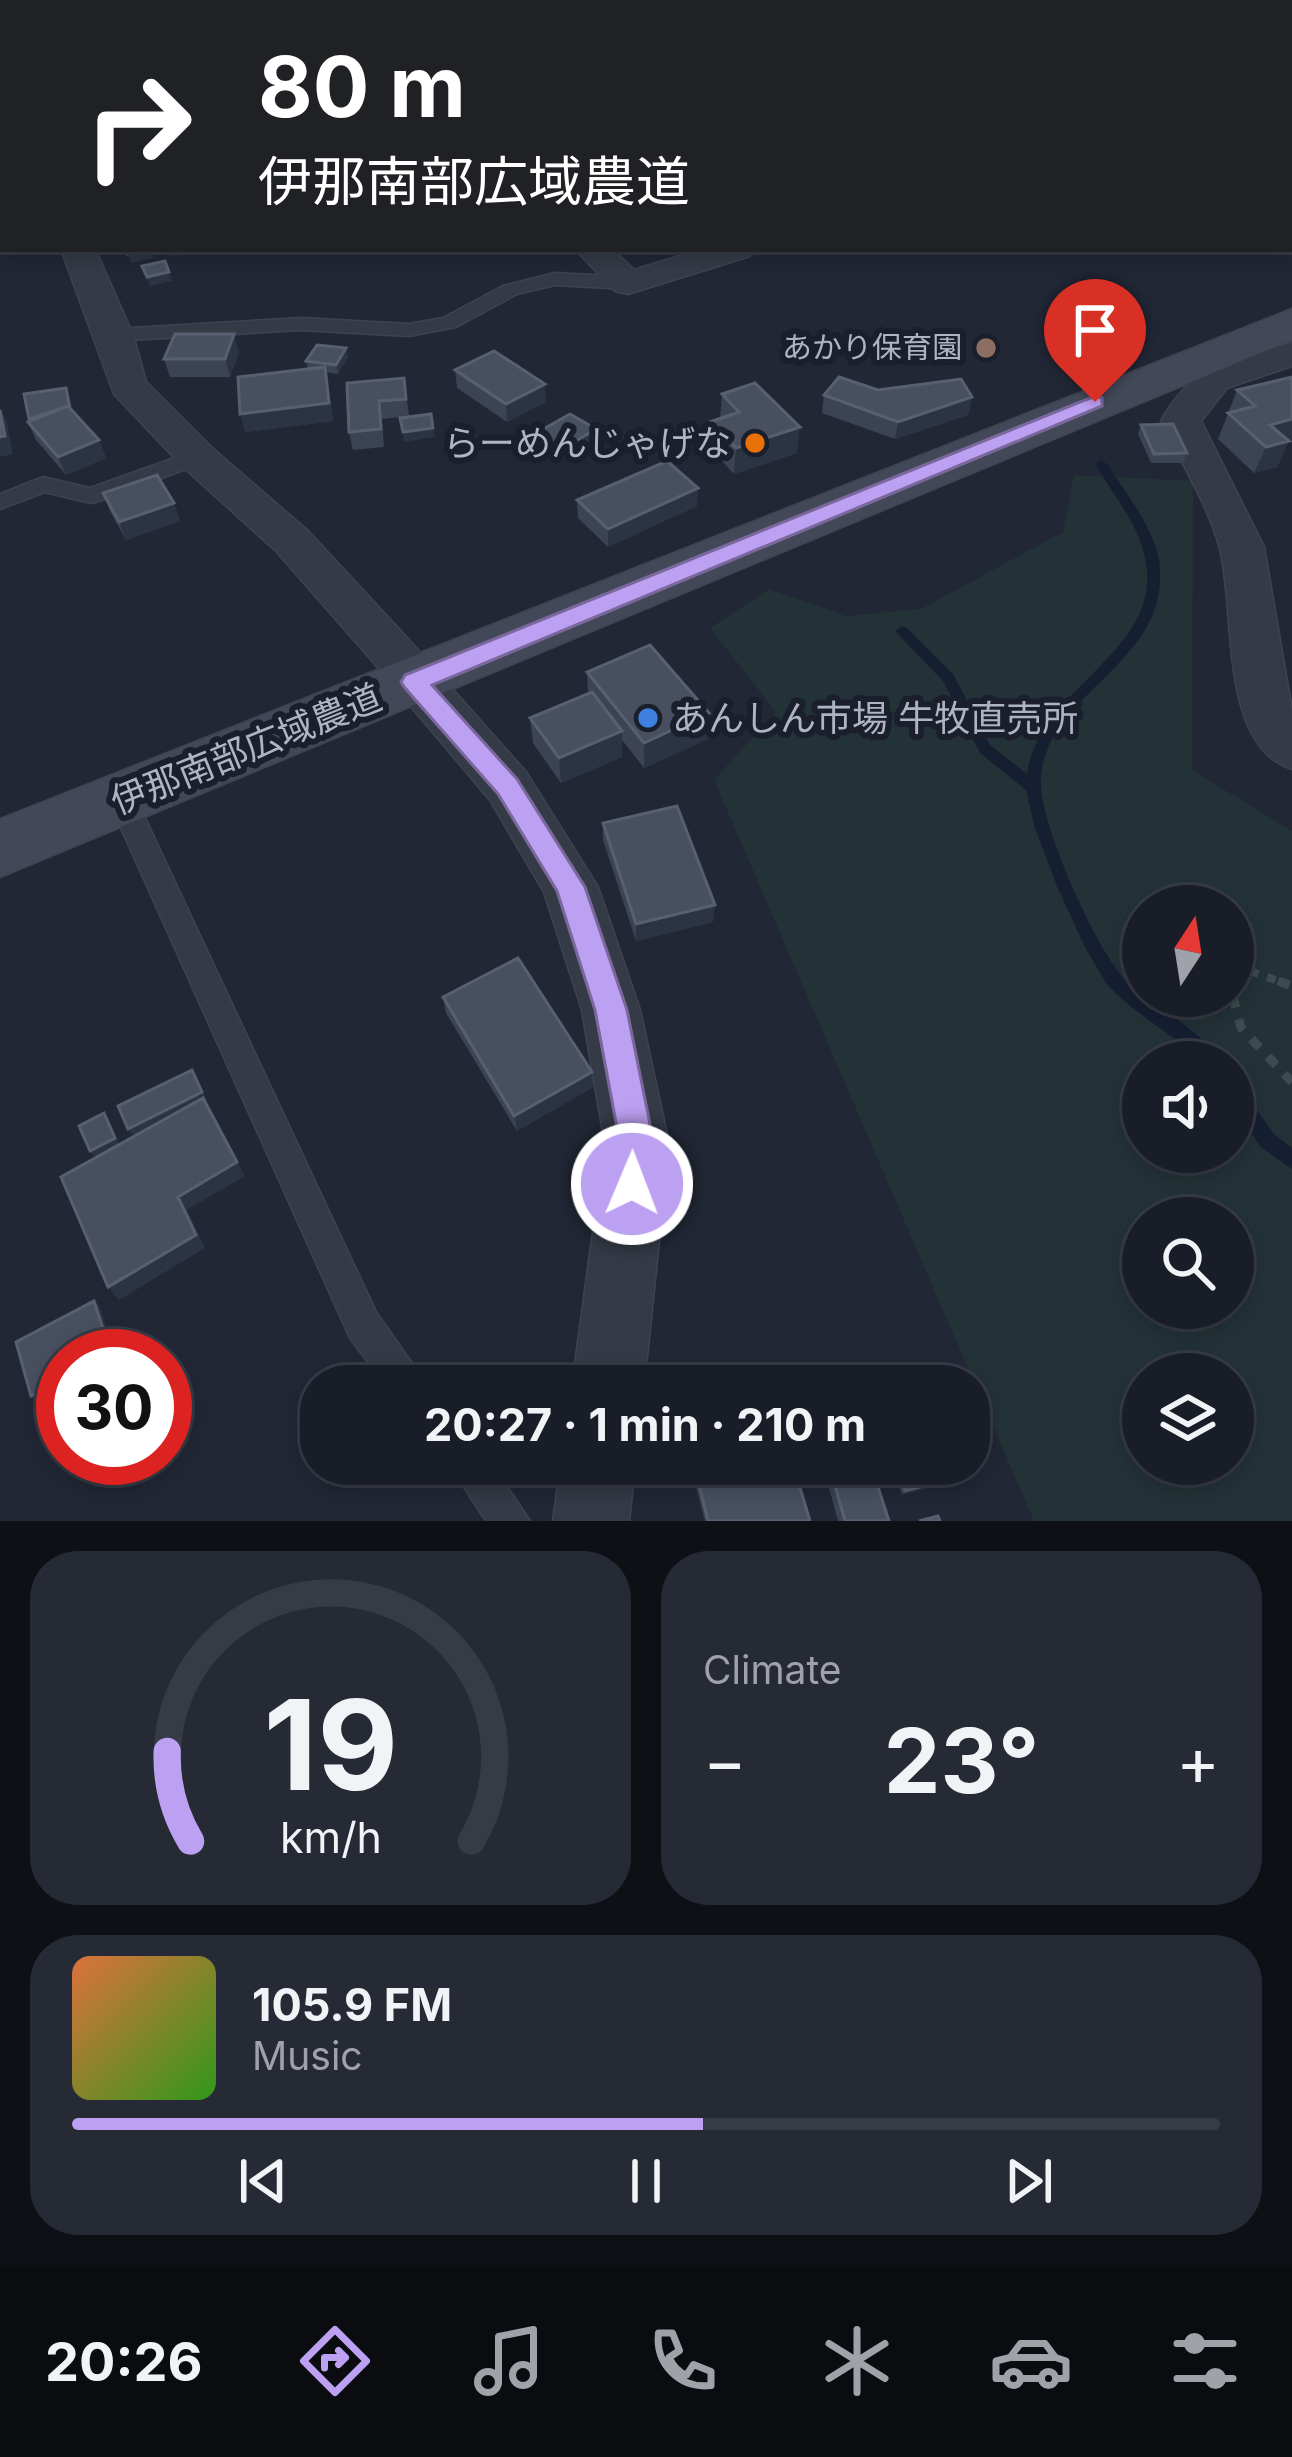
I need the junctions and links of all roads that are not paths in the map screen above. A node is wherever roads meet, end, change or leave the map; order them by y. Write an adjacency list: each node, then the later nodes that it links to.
1 (79, 252): 6 (street)
2 (595, 252): 4 (street)
3 (728, 252): 4 (street)
4 (628, 283): 6 (lane)
5 (1292, 323): 10 (street, 伊那南部広域農道)
6 (114, 335): 8 (street)
7 (1292, 355): 11 (street)
8 (197, 457): 9 (lane); 10 (street)
9 (0, 502)
10 (414, 682): 12 (street, 伊那南部広域農道); 15 (street)
11 (1292, 750)
12 (122, 799): 13 (street, 伊那南部広域農道); 14 (lane)
13 (0, 849)
14 (393, 1365)
15 (611, 1365)
16 (483, 1485): 18 (lane)
17 (595, 1485): 19 (street)
18 (510, 1521)
19 (591, 1521)

